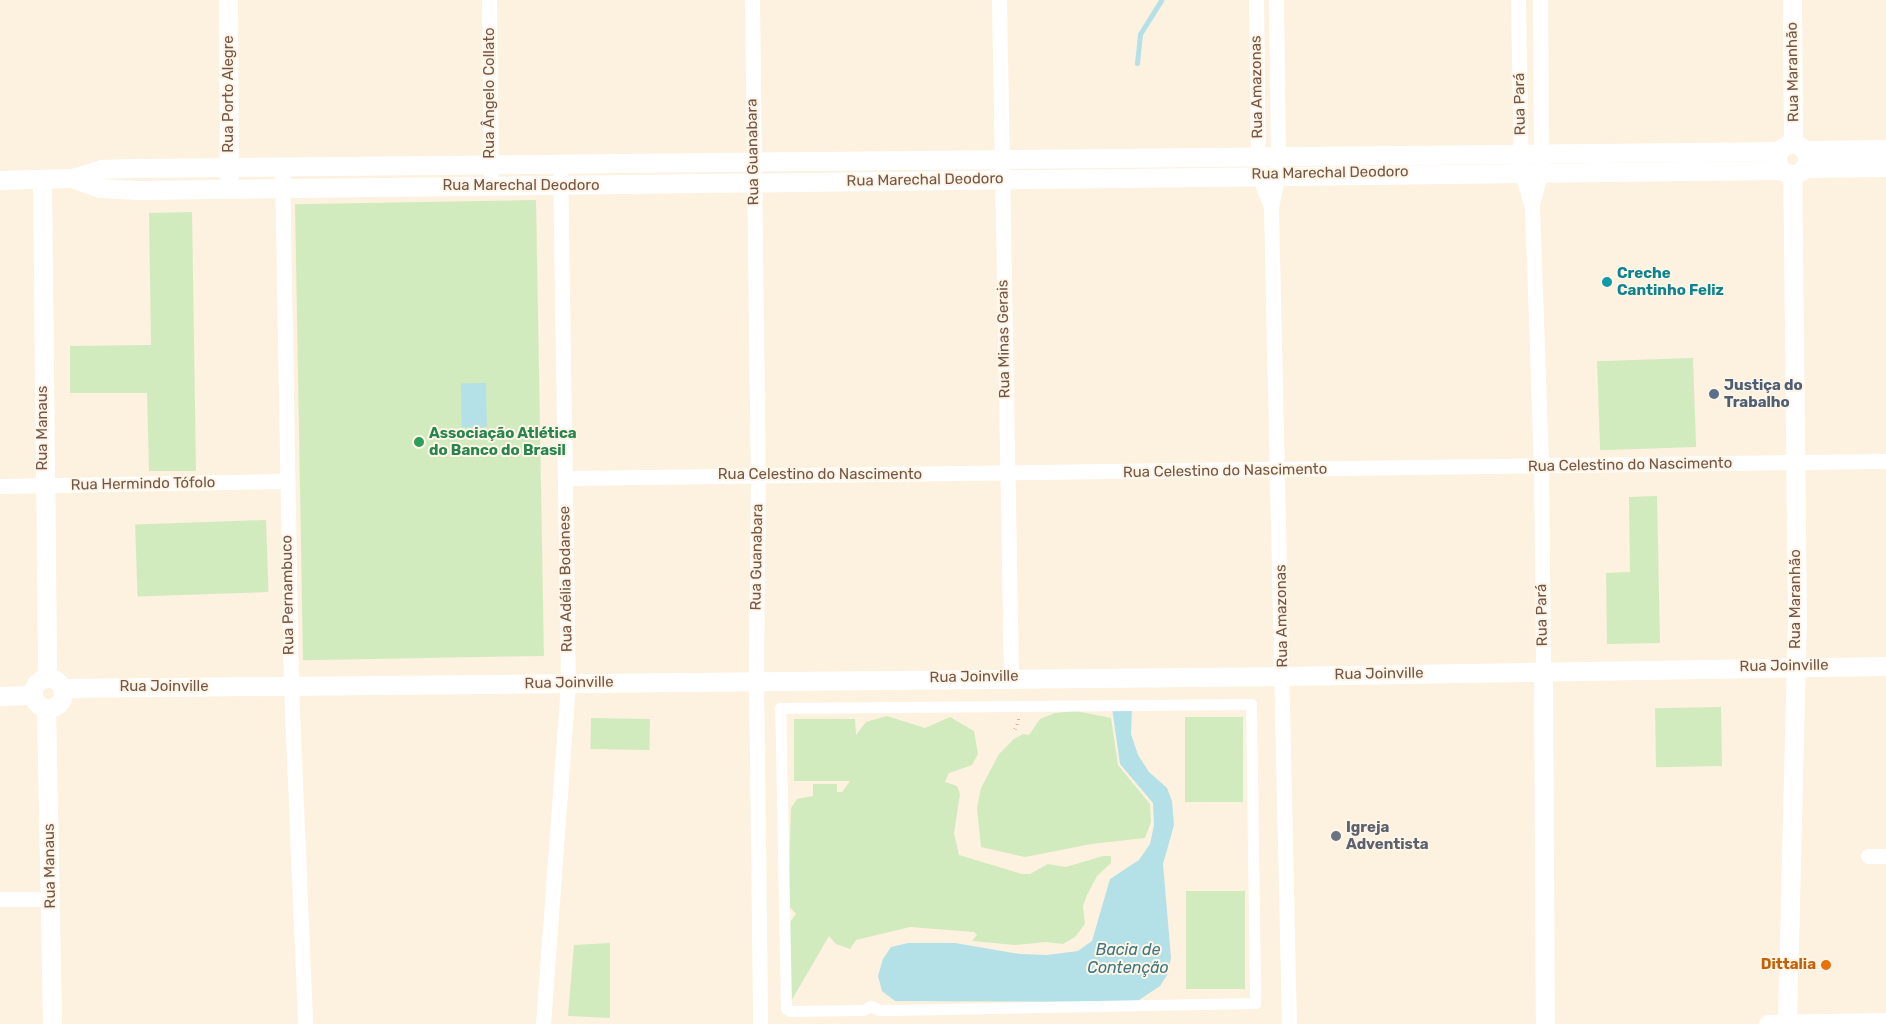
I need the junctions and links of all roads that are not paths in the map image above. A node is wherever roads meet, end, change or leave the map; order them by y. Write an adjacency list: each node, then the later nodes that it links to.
1 (228, 0): 31 (street, Rua Porto Alegre)
2 (489, 0): 25 (street, Rua Ângelo Collato)
3 (752, 0): 21 (street, Rua Guanabara)
4 (998, 0): 17 (street, Rua Minas Gerais)
5 (1256, 0): 12 (street, Rua Amazonas)
6 (1276, 0): 13 (street, Rua Amazonas)
7 (1518, 0): 11 (street, Rua Pará)
8 (1540, 0): 10 (street, Rua Pará)
9 (1792, 0): 18 (street, Rua Maranhão)
10 (1541, 54): 11 (street); 24 (street, Rua Pará)
11 (1519, 55): 23 (street, Rua Pará)
12 (1256, 61): 13 (street); 28 (street, Rua Amazonas)
13 (1277, 62): 29 (street, Rua Amazonas)
14 (1886, 149): 18 (street, Rua Marechal Deodoro)
15 (1169, 157): 16 (street, Rua Marechal Deodoro); 28 (street, Rua Marechal Deodoro); 34 (street)
16 (1100, 158): 17 (street, Rua Marechal Deodoro); 35 (street)
17 (1001, 159): 20 (street, Rua Marechal Deodoro); 38 (street, Rua Minas Gerais)
18 (1792, 159): 24 (street, Rua Marechal Deodoro); 32 (street, Rua Marechal Deodoro); 53 (street, Rua Maranhão)
19 (835, 160): 20 (street, Rua Marechal Deodoro); 21 (street, Rua Marechal Deodoro); 41 (street)
20 (905, 160): 40 (street)
21 (753, 161): 22 (street, Rua Marechal Deodoro); 43 (street, Rua Guanabara)
22 (659, 162): 26 (street, Rua Marechal Deodoro); 42 (street)
23 (1521, 162): 24 (street, Rua Marechal Deodoro); 29 (street, Rua Marechal Deodoro); 50 (street, Rua Pará)
24 (1541, 162): 50 (street, Rua Pará)
25 (490, 164): 26 (street, Rua Marechal Deodoro); 27 (street, Rua Marechal Deodoro); 44 (street, Rua Ângelo Collato)
26 (560, 164): 45 (street, Rua Adélia Bodanese)
27 (380, 165): 30 (street, Rua Marechal Deodoro); 46 (street)
28 (1258, 165): 29 (street, Rua Marechal Deodoro); 34 (street, Rua Marechal Deodoro); 51 (street)
29 (1278, 165): 51 (street, Rua Amazonas)
30 (282, 166): 31 (street, Rua Marechal Deodoro); 47 (street, Rua Pernambuco)
31 (230, 167): 33 (street, Rua Marechal Deodoro); 48 (street, Rua Porto Alegre)
32 (1886, 167)
33 (139, 168): 36 (street, Rua Marechal Deodoro); 49 (street)
34 (1169, 176): 35 (street, Rua Marechal Deodoro)
35 (1100, 177): 38 (street, Rua Marechal Deodoro)
36 (72, 178): 37 (street, Rua Marechal Deodoro); 49 (street, Rua Marechal Deodoro)
37 (42, 179): 39 (street, Rua Marechal Deodoro); 61 (street, Rua Manaus)
38 (1001, 179): 40 (street, Rua Marechal Deodoro); 56 (street, Rua Minas Gerais)
39 (0, 180)
40 (906, 180): 41 (street, Rua Marechal Deodoro)
41 (836, 182): 43 (street, Rua Marechal Deodoro)
42 (659, 184): 43 (street, Rua Marechal Deodoro); 45 (street, Rua Marechal Deodoro)
43 (753, 184): 57 (street, Rua Guanabara)
44 (491, 185): 45 (street, Rua Marechal Deodoro); 46 (street, Rua Marechal Deodoro)
45 (560, 186): 58 (street, Rua Adélia Bodanese)
46 (380, 187): 47 (street, Rua Marechal Deodoro)
47 (282, 188): 48 (street, Rua Marechal Deodoro); 59 (street, Rua Pernambuco)
48 (229, 189): 49 (street, Rua Marechal Deodoro)
49 (138, 190)
50 (1532, 206): 54 (street, Rua Pará)
51 (1271, 207): 55 (street, Rua Amazonas)
52 (1886, 461): 53 (street, Rua Celestino do Nascimento)
53 (1796, 464): 54 (street, Rua Celestino do Nascimento); 62 (street, Rua Maranhão)
54 (1541, 466): 55 (street, Rua Celestino do Nascimento); 64 (street, Rua Pará)
55 (1279, 470): 56 (street, Rua Celestino do Nascimento); 65 (street, Rua Amazonas)
56 (1007, 474): 57 (street, Rua Celestino do Nascimento); 67 (street, Rua Minas Gerais)
57 (758, 475): 58 (street, Rua Celestino do Nascimento); 68 (street, Rua Guanabara)
58 (565, 478): 69 (street, Rua Adélia Bodanese)
59 (286, 481): 61 (street, Rua Hermindo Tófolo); 70 (street, Rua Pernambuco)
60 (0, 486): 61 (street, Rua Hermindo Tófolo)
61 (43, 486): 66 (street, Rua Manaus)
62 (1796, 666): 63 (street, Rua Joinville); 64 (street, Rua Joinville); 87 (street, Rua Maranhão)
63 (1886, 666)
64 (1543, 670): 65 (street, Rua Joinville); 85 (street, Rua Pará)
65 (1283, 676): 67 (street, Rua Joinville); 84 (street, Rua Amazonas)
66 (47, 677): 71 (street); 73 (street)
67 (1011, 677): 68 (street, Rua Joinville)
68 (756, 679): 69 (street, Rua Joinville); 83 (street, Rua Guanabara)
69 (568, 684): 70 (street, Rua Joinville); 82 (street, Rua Adélia Bodanese)
70 (291, 686): 71 (street, Rua Joinville); 81 (street, Rua Pernambuco)
71 (62, 688): 73 (street)
72 (0, 696): 73 (street)
73 (39, 701): 77 (street, Rua Manaus)
74 (1868, 856): 75 (street)
75 (1886, 856)
76 (0, 899): 77 (street)
77 (51, 899): 80 (street, Rua Manaus)
78 (1255, 1003): 78 (street)
79 (1886, 1022): 87 (street)
80 (52, 1024)
81 (305, 1024)
82 (544, 1024)
83 (760, 1024)
84 (1289, 1024)
85 (1545, 1024)
86 (1768, 1024): 87 (street)
87 (1787, 1024)

